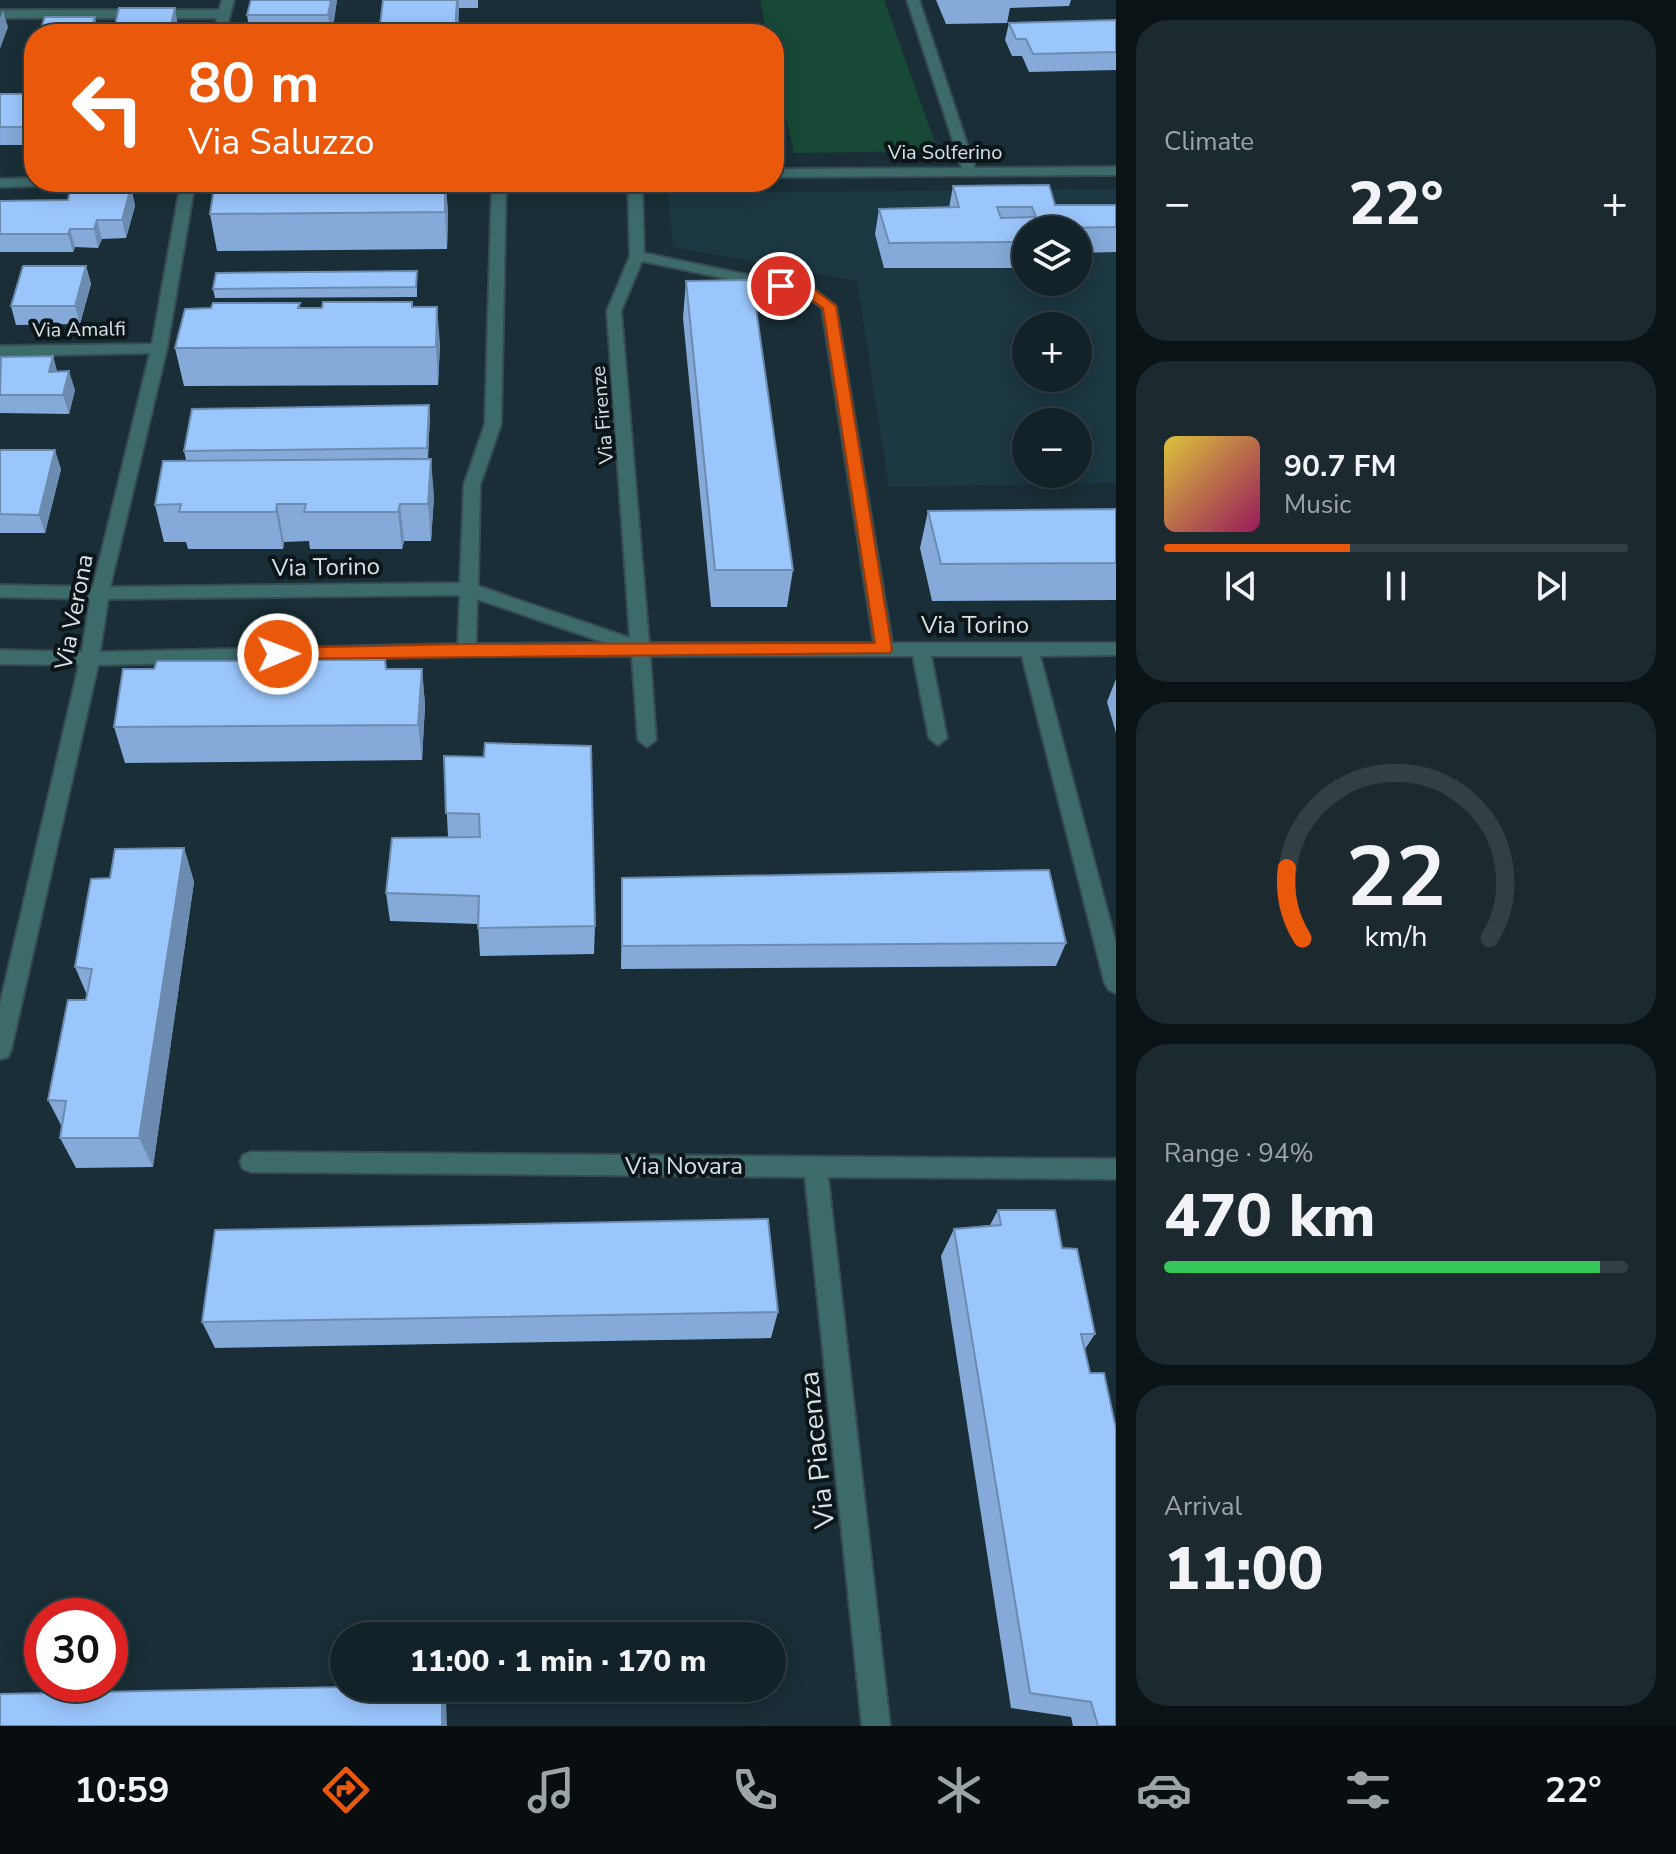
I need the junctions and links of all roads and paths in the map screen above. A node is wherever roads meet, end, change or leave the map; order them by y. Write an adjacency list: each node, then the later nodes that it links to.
1 (228, 0): 4 (street)
2 (913, 0): 7 (street)
3 (0, 14): 4 (street)
4 (223, 14): 5 (street)
5 (221, 24)
6 (1116, 171): 7 (street, Via Solferino)
7 (970, 172): 8 (street, Via Solferino)
8 (784, 173)
9 (24, 182): 10 (street)
10 (0, 183)
11 (186, 192): 15 (street, Via Verona)
12 (499, 192): 17 (street)
13 (635, 192): 14 (street, Via Firenze)
14 (637, 256): 20 (street); 25 (street, Via Firenze)
15 (159, 348): 16 (street, Via Amalfi); 19 (street, Via Verona)
16 (0, 351)
17 (468, 589): 19 (street, Via Torino); 24 (street); 25 (street, Via Torino)
18 (0, 591): 19 (street, Via Torino)
19 (100, 593): 27 (street, Via Verona)
20 (884, 649): 21 (street, Via Torino); 25 (street, Via Torino)
21 (921, 649): 22 (street, Via Torino); 28 (street)
22 (1029, 649): 23 (street, Via Torino); 30 (street)
23 (1116, 649)
24 (467, 650): 25 (street, Via Torino); 27 (street, Via Torino)
25 (642, 650): 29 (street, Via Firenze)
26 (0, 657): 27 (street, Via Torino)
27 (90, 659): 31 (street, Via Verona)
28 (938, 738)
29 (647, 740)
30 (1116, 984)
31 (0, 1050)
32 (251, 1162): 33 (street, Via Novara)
33 (815, 1167): 34 (street, Via Novara); 35 (street, Via Piacenza)
34 (1116, 1169)
35 (876, 1726)

